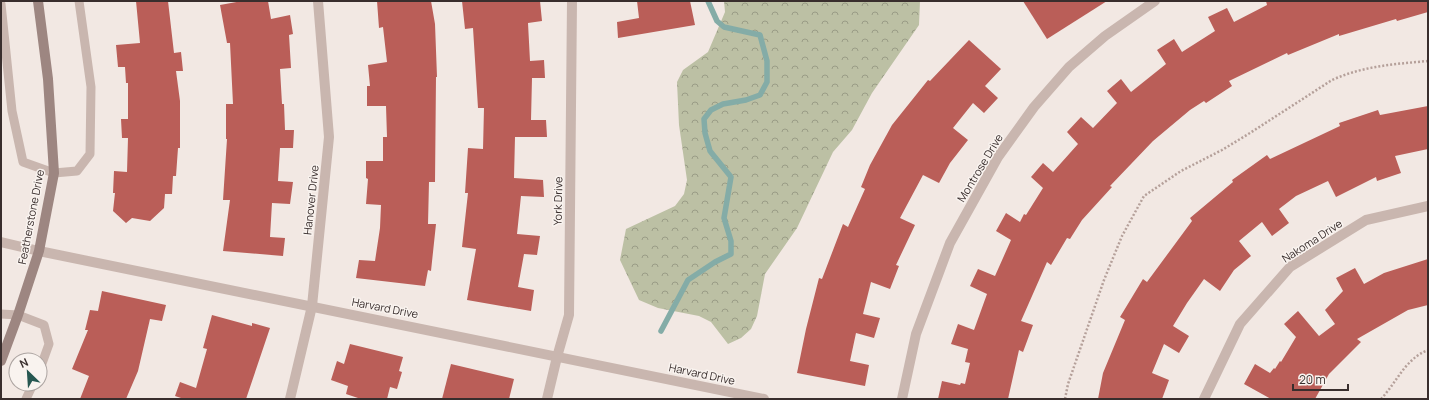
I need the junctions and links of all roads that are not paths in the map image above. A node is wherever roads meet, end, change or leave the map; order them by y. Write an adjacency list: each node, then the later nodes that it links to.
1 (38, 1): 7 (street, Featherstone Drive)
2 (78, 1): 7 (lane)
3 (318, 1): 11 (street, Hanover Drive)
4 (572, 1): 15 (street, York Drive)
5 (1151, 2): 20 (street, Montrose Drive)
6 (1, 4): 7 (lane)
7 (54, 173): 10 (street, Featherstone Drive)
8 (1428, 206): 21 (street, Nakoma Drive)
9 (1, 242): 10 (street, Harvard Drive)
10 (39, 251): 11 (street, Harvard Drive); 13 (street, Featherstone Drive)
11 (312, 306): 15 (street, Harvard Drive); 17 (street, Hanover Drive)
12 (1, 314): 13 (lane)
13 (18, 315): 14 (lane); 16 (street, Featherstone Drive)
14 (46, 352)
15 (557, 357): 18 (street, York Drive); 19 (street, Harvard Drive)
16 (1, 361)
17 (290, 399)
18 (547, 399)
19 (764, 399)
20 (902, 399)
21 (1204, 399)

